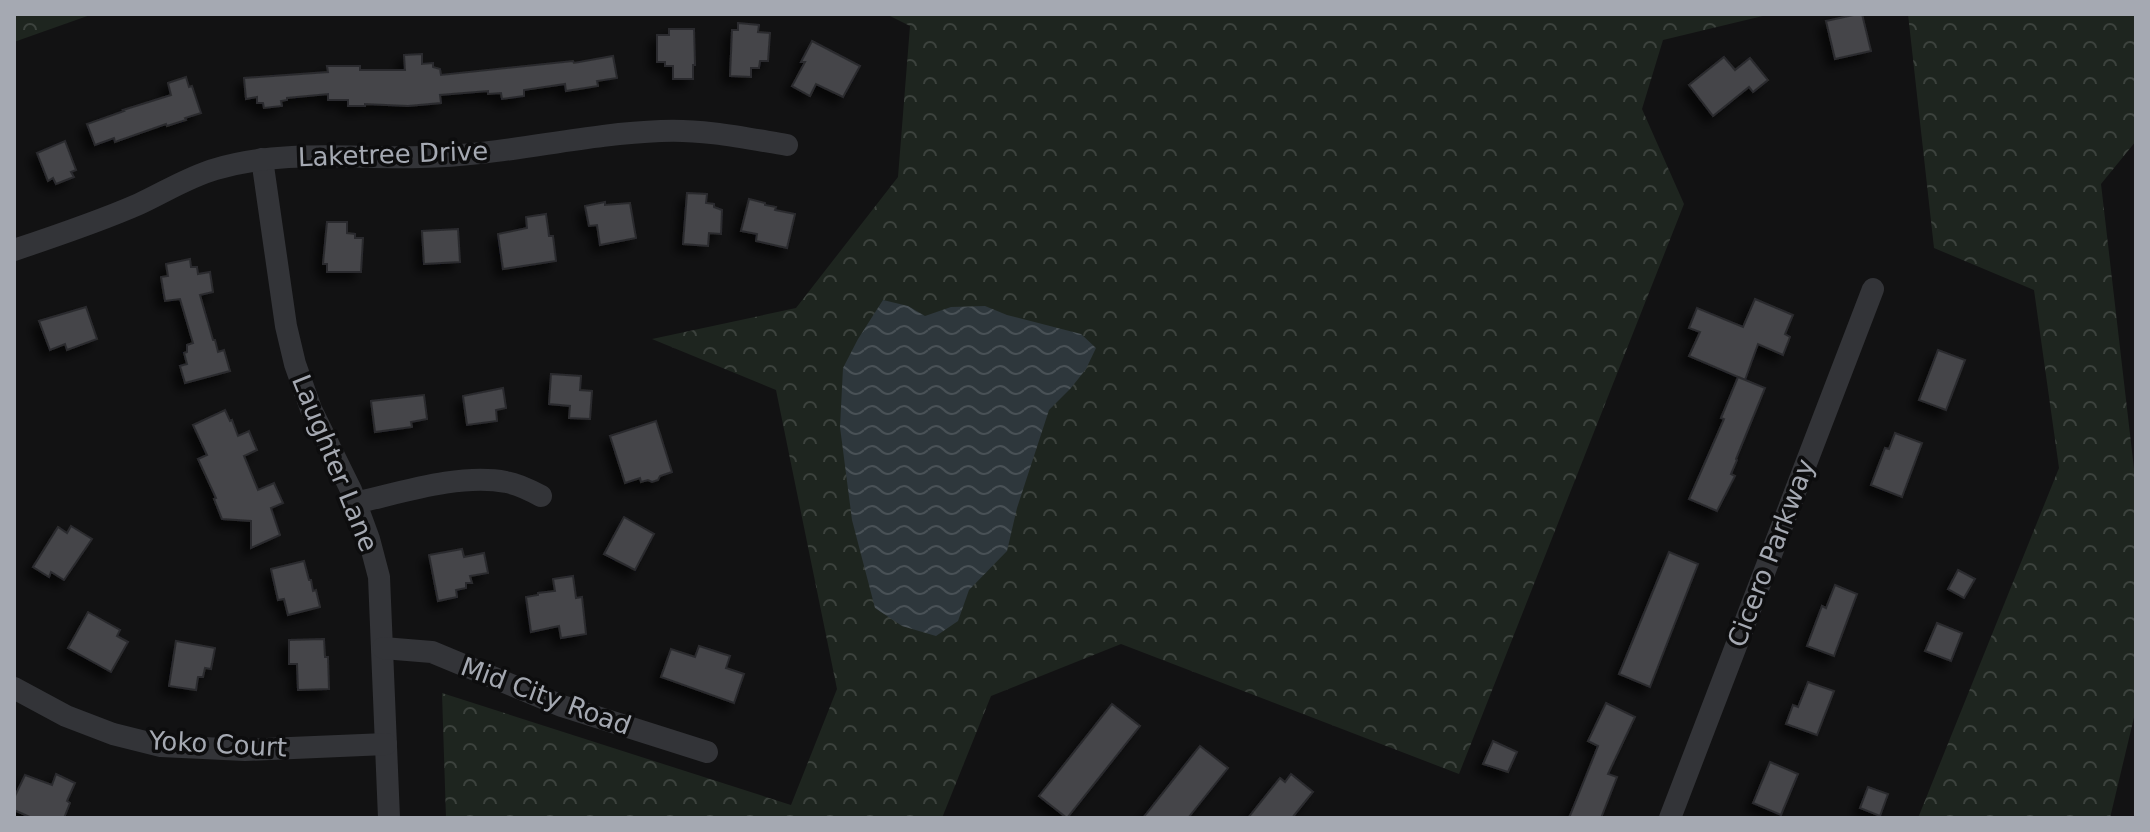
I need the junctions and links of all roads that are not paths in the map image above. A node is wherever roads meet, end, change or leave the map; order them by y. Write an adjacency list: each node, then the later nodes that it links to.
1 (787, 145): 2 (street, Laketree Drive)
2 (262, 159): 3 (street, Laketree Drive); 6 (street, Laughter Lane)
3 (14, 250)
4 (1873, 289): 12 (street, Cicero Parkway)
5 (541, 496): 6 (street)
6 (355, 503): 7 (street, Laughter Lane)
7 (383, 648): 9 (street, Laughter Lane); 10 (street, Mid City Road)
8 (14, 688): 9 (street, Yoko Court)
9 (386, 744): 11 (street, Laughter Lane)
10 (707, 752)
11 (389, 818)
12 (1670, 818)

